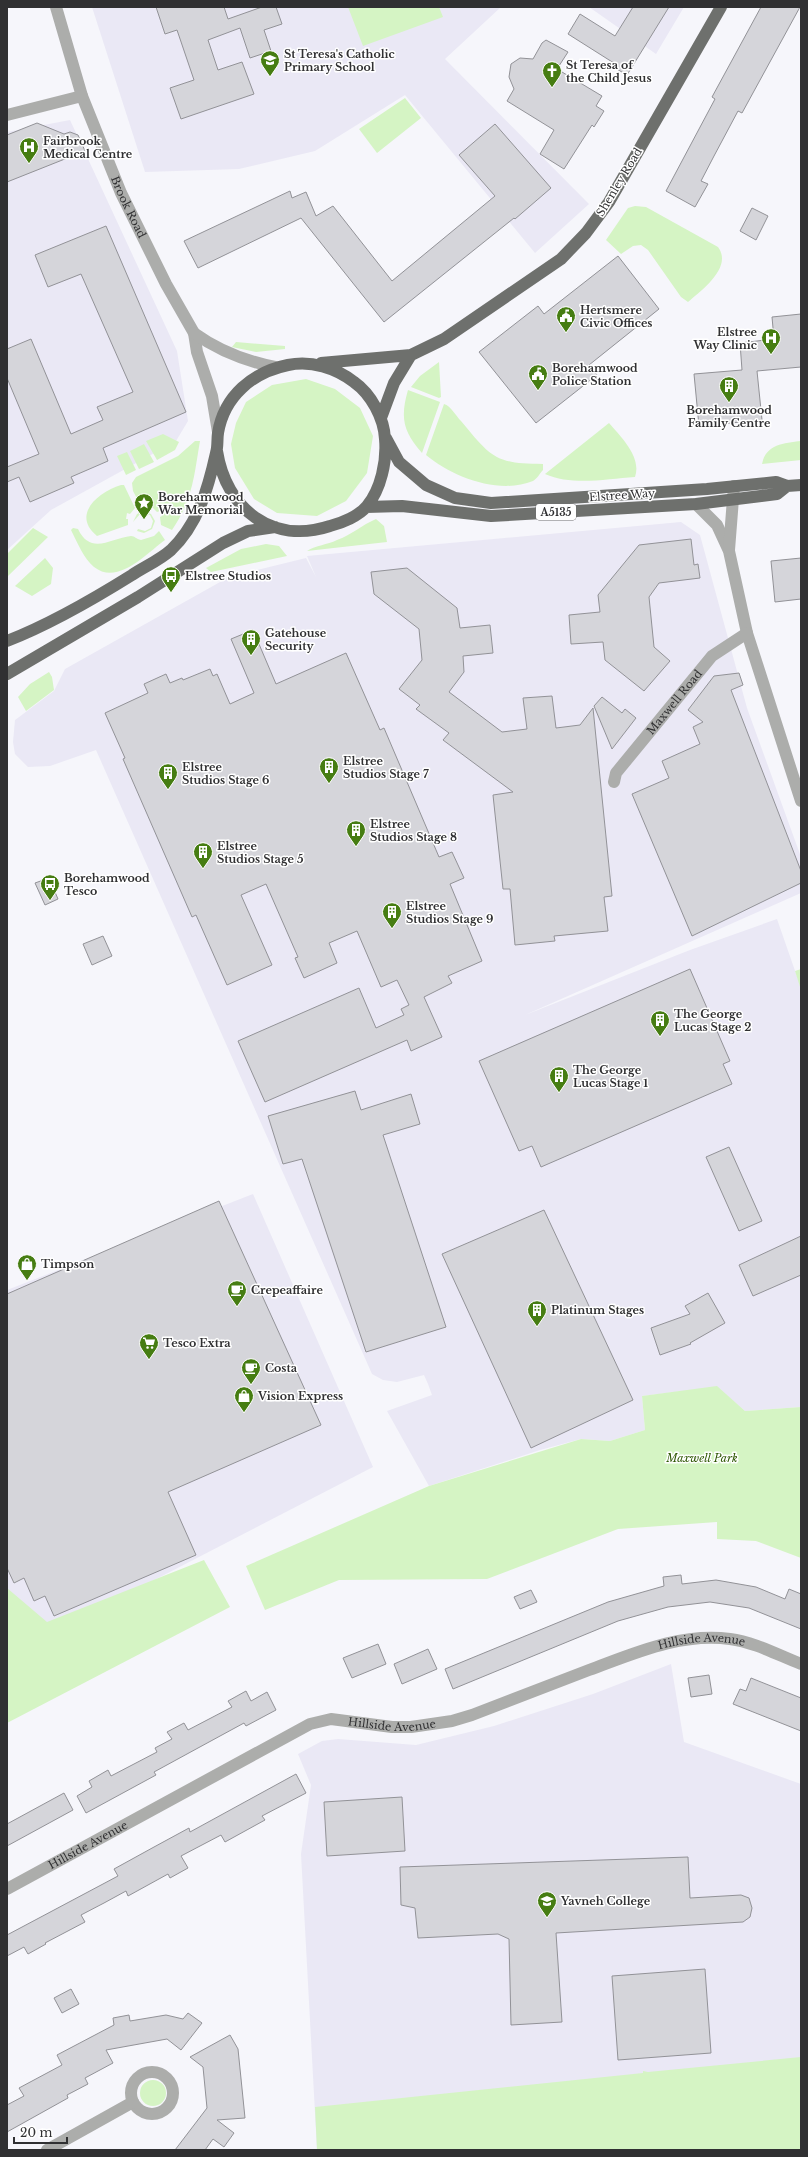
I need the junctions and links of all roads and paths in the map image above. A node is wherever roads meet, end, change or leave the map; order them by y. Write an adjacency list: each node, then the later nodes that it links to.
1 (56, 7): 3 (street, Brook Road)
2 (721, 7): 6 (main road, Shenley Road)
3 (82, 96): 4 (street); 5 (street, Brook Road)
4 (7, 114)
5 (194, 333): 8 (street, Brook Road); 10 (street, Brook Road)
6 (411, 355): 7 (main road, Shenley Road); 9 (main road)
7 (313, 364): 8 (main road); 9 (main road)
8 (275, 367): 10 (main road)
9 (381, 418): 11 (main road)
10 (218, 432): 12 (main road)
11 (385, 437): 14 (main road, Elstree Way / A5135); 18 (main road)
12 (217, 451): 19 (main road); 22 (main road)
13 (801, 485): 15 (main road, Elstree Way / A5135)
14 (734, 486): 15 (main road, Elstree Way / A5135); 16 (street)
15 (787, 486): 16 (main road, Elstree Way / A5135)
16 (734, 500): 17 (main road, Elstree Way / A5135); 20 (street)
17 (696, 504): 18 (main road, Elstree Way / A5135); 20 (street)
18 (366, 507): 19 (main road)
19 (276, 527): 23 (main road)
20 (729, 551): 21 (street)
21 (747, 633): 24 (street, Maxwell Road); 25 (street)
22 (7, 641)
23 (7, 674)
24 (614, 782)
25 (801, 802)
26 (801, 1664): 27 (street, Hillside Avenue)
27 (7, 1889)
28 (133, 2102): 29 (street)
29 (47, 2150)

